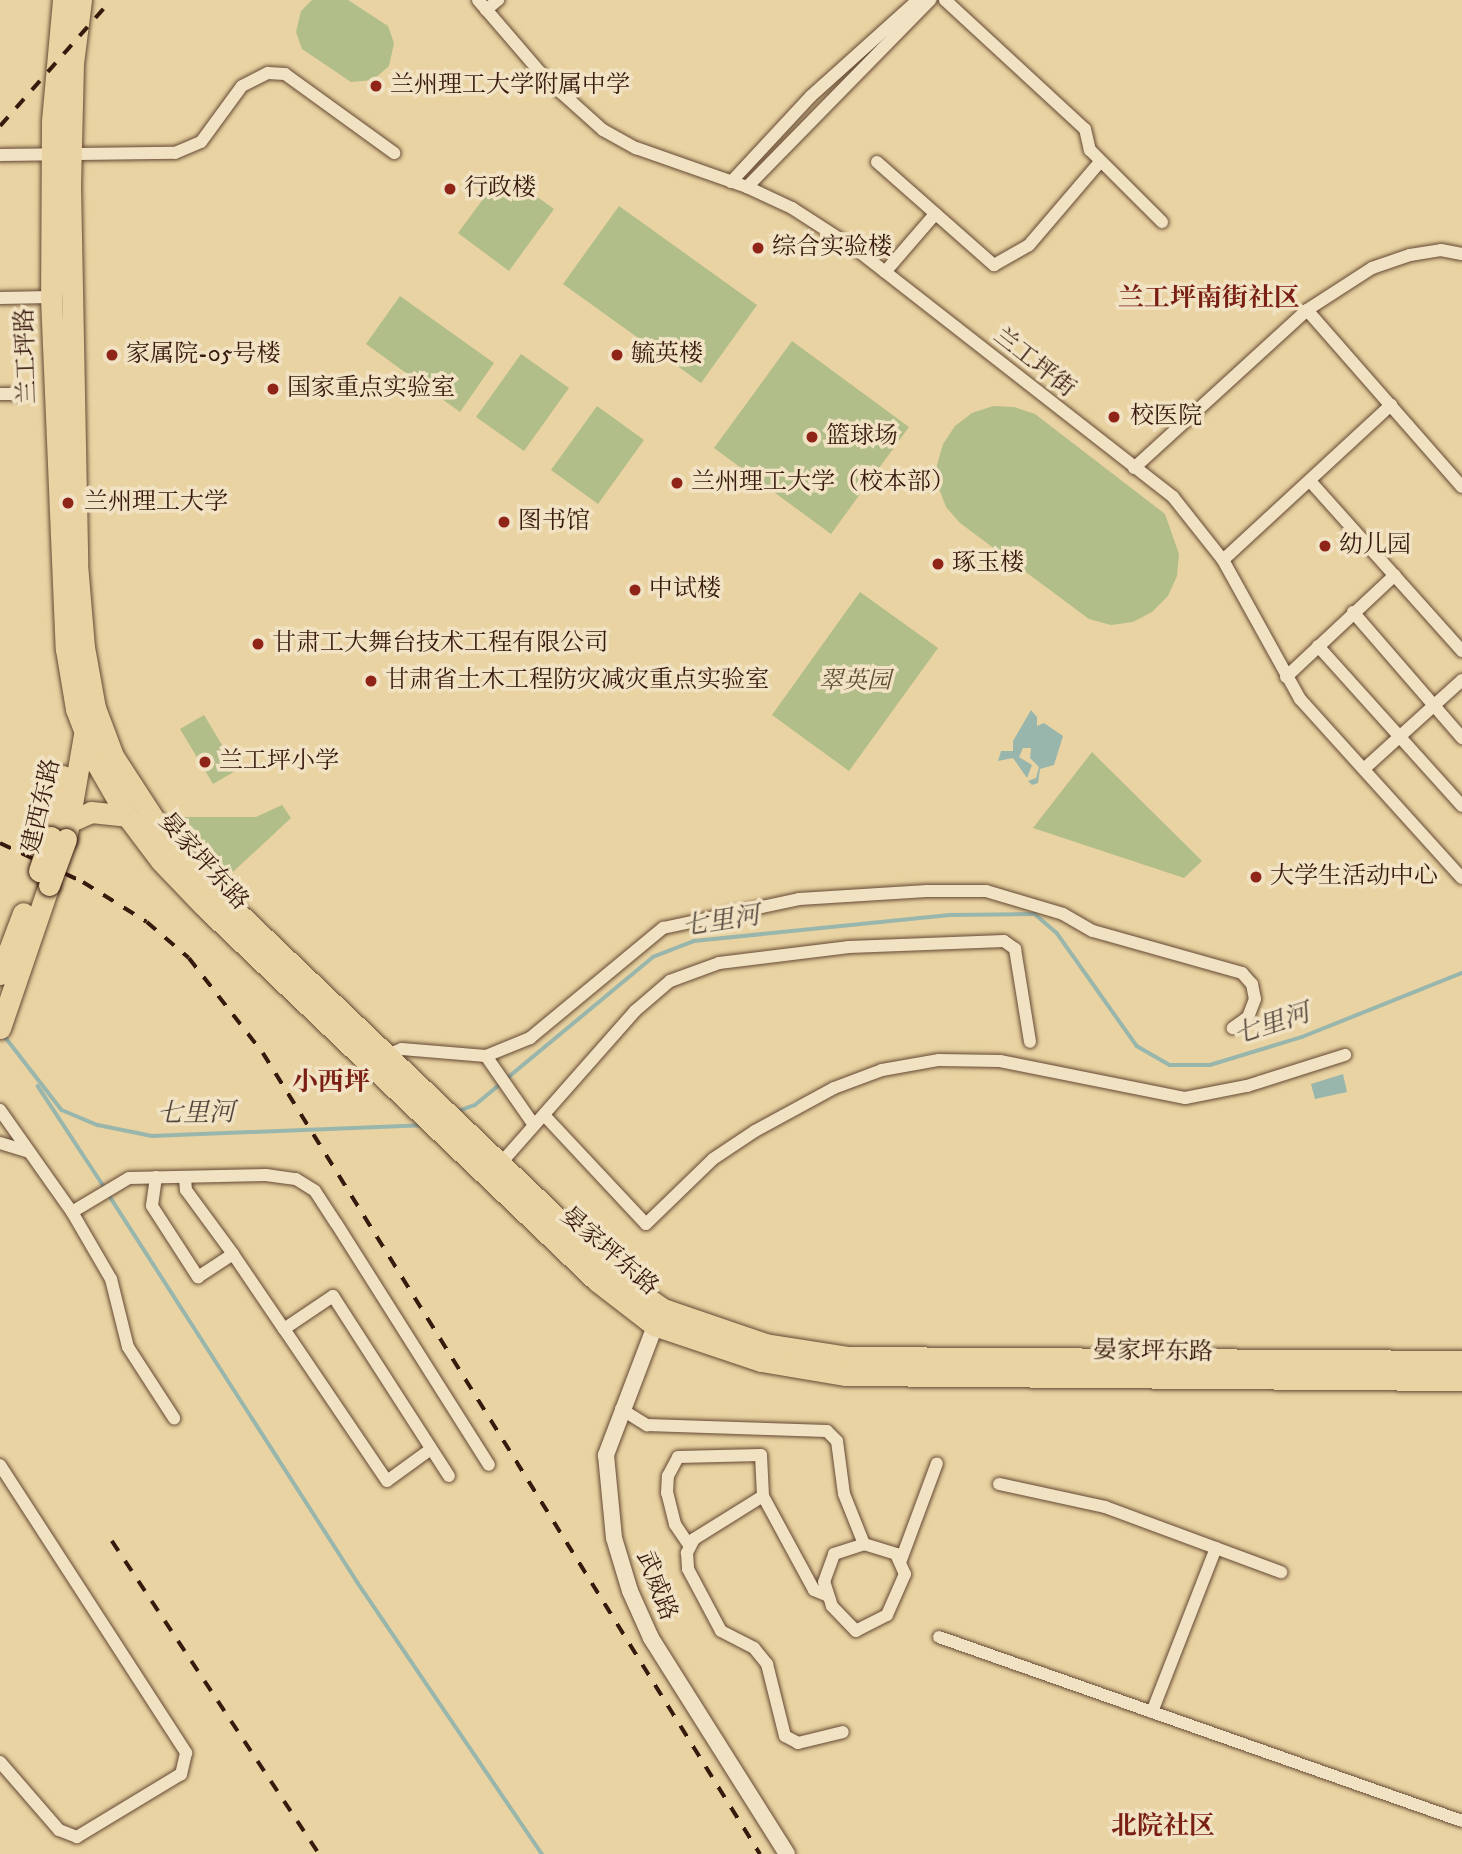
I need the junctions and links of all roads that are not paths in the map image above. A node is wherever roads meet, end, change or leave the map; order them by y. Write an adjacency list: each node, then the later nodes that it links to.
1 (63, 0): 10 (highway, 兰工坪路)
2 (81, 0): 10 (highway, 兰工坪路)
3 (498, 0): 7 (street)
4 (918, 0): 13 (street)
5 (930, 0): 14 (street)
6 (945, 0): 12 (street)
7 (482, 5): 13 (street, 兰工坪街)
8 (394, 153): 10 (street)
9 (0, 155): 10 (street)
10 (61, 156): 19 (highway, 兰工坪路); 35 (highway, 兰工坪路)
11 (877, 162): 15 (street)
12 (1100, 162): 15 (street); 16 (street)
13 (731, 182): 14 (street, 兰工坪街)
14 (747, 187): 18 (street, 兰工坪街)
15 (935, 214): 18 (street)
16 (1162, 222)
17 (1462, 254): 21 (street)
18 (885, 272): 25 (street, 兰工坪街)
19 (51, 297): 20 (street); 35 (highway, 兰工坪路)
20 (0, 298)
21 (1307, 310): 24 (street); 25 (street)
22 (0, 394): 23 (street)
23 (20, 394)
24 (1391, 405): 26 (street); 27 (street)
25 (1134, 468): 28 (street, 兰工坪街)
26 (1310, 481): 28 (street); 29 (street)
27 (1462, 487)
28 (1223, 560): 33 (street, 兰工坪街)
29 (1395, 575): 30 (street); 32 (street)
30 (1353, 612): 31 (street); 36 (street)
31 (1318, 646): 33 (street); 38 (street)
32 (1462, 651)
33 (1286, 677): 40 (street, 兰工坪街)
34 (1462, 680): 36 (street)
35 (84, 702): 37 (highway); 42 (highway, 建西东路); 44 (highway, 晏家坪东路)
36 (1433, 704): 38 (street); 39 (street)
37 (85, 732): 41 (highway); 42 (highway, 建西东路)
38 (1399, 736): 40 (street); 43 (street)
39 (1462, 738)
40 (1365, 768): 46 (street, 兰工坪街)
41 (106, 780): 42 (highway); 44 (highway)
42 (67, 793): 45 (highway, 建西东路)
43 (1462, 806)
44 (134, 811): 45 (highway); 53 (highway, 晏家坪东路); 55 (highway, 晏家坪东路)
45 (62, 833): 47 (highway, 建西东路, bridge)
46 (1462, 878)
47 (43, 882): 48 (highway, 建西东路); 49 (highway, 建西东路)
48 (0, 974)
49 (0, 1028)
50 (1233, 1028): 54 (street)
51 (1030, 1042): 57 (street)
52 (1345, 1055): 57 (street)
53 (386, 1056): 54 (street); 55 (highway, 晏家坪东路)
54 (486, 1056): 58 (street)
55 (415, 1097): 60 (highway, 晏家坪东路)
56 (0, 1110): 61 (street)
57 (544, 1115): 58 (street)
58 (534, 1125): 62 (street)
59 (0, 1143): 61 (street)
60 (470, 1147): 62 (highway, 晏家坪东路); 67 (highway, 晏家坪东路)
61 (29, 1152): 65 (street)
62 (501, 1163): 67 (highway, 晏家坪东路)
63 (156, 1177): 64 (street); 65 (street); 66 (street)
64 (185, 1177): 66 (street); 76 (street)
65 (76, 1209): 72 (street)
66 (233, 1254): 68 (street)
67 (659, 1317): 69 (highway, 晏家坪东路); 70 (highway, 晏家坪东路); 71 (street, 武威路)
68 (285, 1329): 73 (street); 73 (street)
69 (1462, 1362)
70 (1462, 1380)
71 (621, 1409): 80 (street); 91 (street, 武威路)
72 (174, 1418)
73 (431, 1448): 77 (street)
74 (936, 1463): 83 (street)
75 (0, 1465): 89 (street)
76 (489, 1465)
77 (449, 1476)
78 (999, 1484): 82 (street)
79 (763, 1496): 81 (street); 81 (street); 85 (street)
80 (864, 1544): 83 (street); 85 (street)
81 (689, 1545): 88 (street)
82 (1216, 1548): 84 (street); 87 (street)
83 (901, 1560): 85 (street)
84 (1281, 1572)
85 (826, 1595)
86 (939, 1637): 87 (street)
87 (1152, 1712): 90 (street)
88 (844, 1732)
89 (0, 1762)
90 (1462, 1821)
91 (786, 1854)

